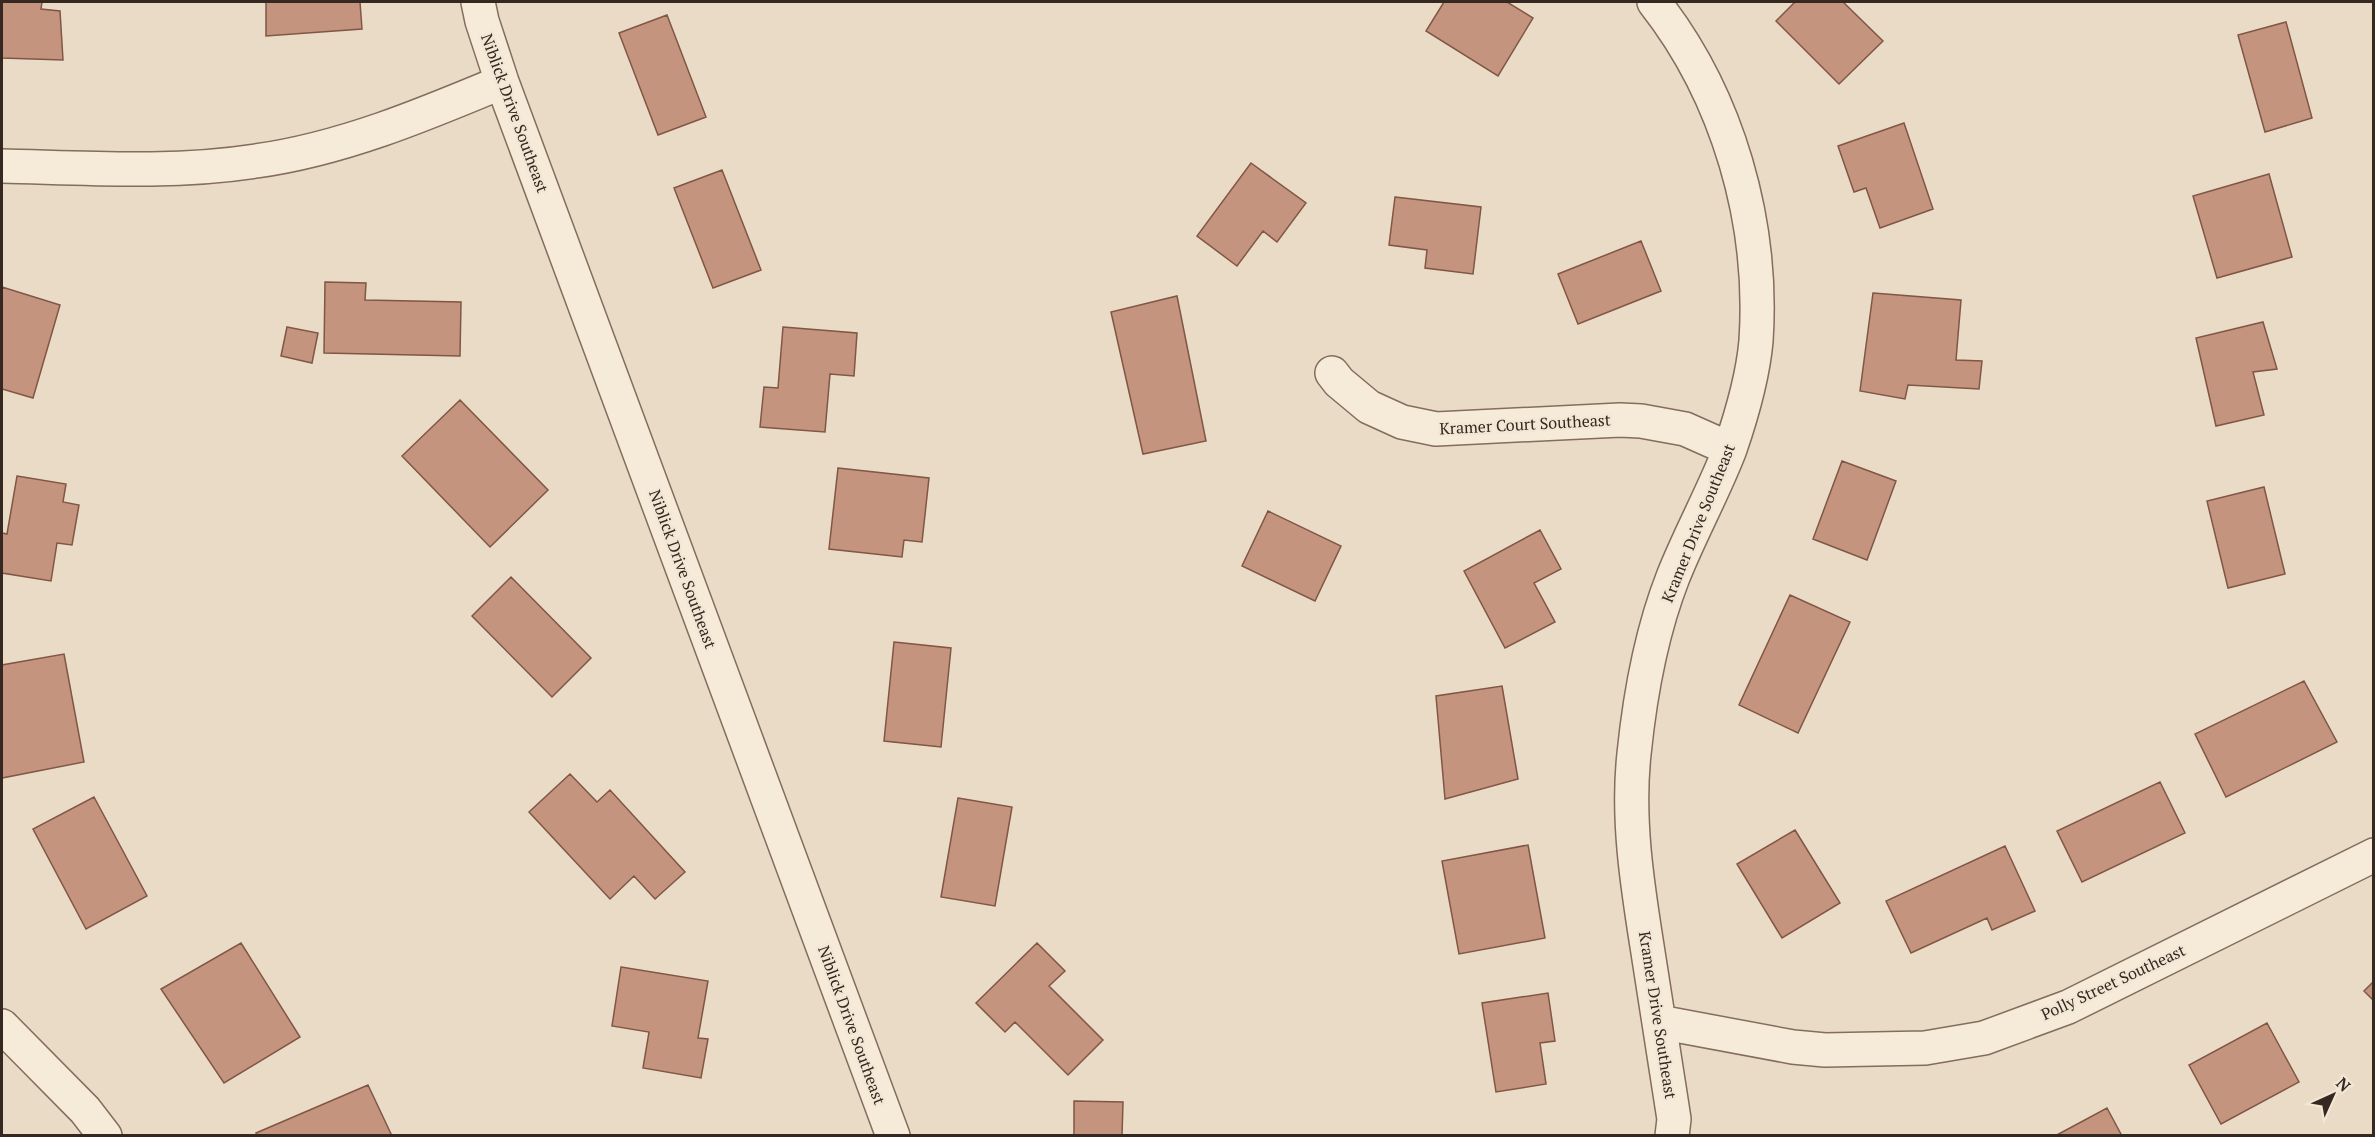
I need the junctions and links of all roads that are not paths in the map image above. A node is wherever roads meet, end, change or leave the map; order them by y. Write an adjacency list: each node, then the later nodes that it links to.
1 (478, 2): 3 (street, Niblick Drive Southeast)
2 (1654, 2): 6 (street, Kramer Drive Southeast)
3 (502, 82): 4 (street); 11 (street, Niblick Drive Southeast)
4 (2, 166)
5 (1332, 373): 6 (street, Kramer Court Southeast)
6 (1730, 449): 8 (street, Kramer Drive Southeast)
7 (2373, 855): 8 (street, Polly Street Southeast)
8 (1659, 1022): 12 (street, Kramer Drive Southeast)
9 (2, 1026): 10 (street)
10 (105, 1136)
11 (893, 1136)
12 (1672, 1136)

